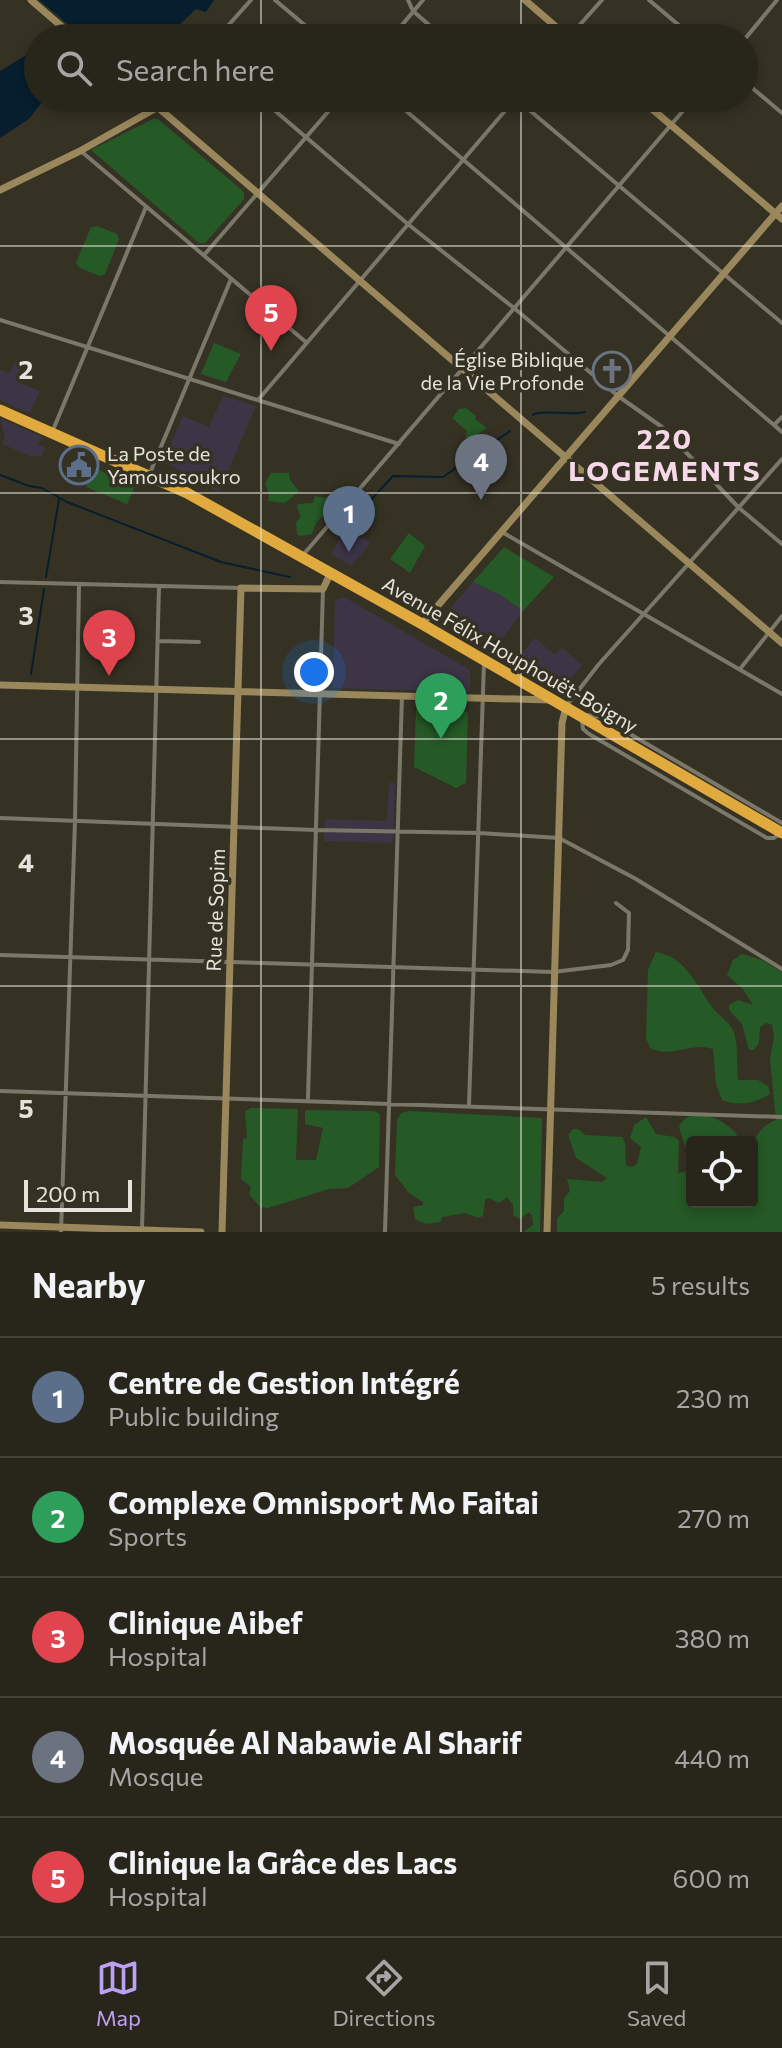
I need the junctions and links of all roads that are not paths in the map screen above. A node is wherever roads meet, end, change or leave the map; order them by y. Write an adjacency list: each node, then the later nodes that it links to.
1 (31, 0): 12 (street)
2 (251, 0): 13 (street)
3 (275, 0): 14 (street)
4 (408, 0): 11 (street)
5 (423, 0): 11 (street)
6 (525, 0): 17 (street)
7 (602, 0): 18 (street)
8 (649, 0): 19 (street)
9 (777, 0): 10 (street); 20 (street)
10 (782, 5)
11 (413, 11): 15 (street); 16 (street)
12 (59, 24)
13 (230, 24)
14 (303, 24)
15 (402, 24)
16 (428, 24)
17 (553, 24)
18 (581, 24)
19 (677, 24)
20 (757, 24)
21 (758, 93): 31 (street)
22 (149, 112): 34 (street)
23 (164, 112): 38 (street)
24 (276, 112): 33 (street)
25 (327, 112): 33 (street)
26 (407, 112): 35 (street)
27 (503, 112): 35 (street)
28 (531, 112): 36 (street)
29 (656, 112): 32 (street)
30 (682, 112): 32 (street)
31 (782, 113)
32 (671, 125): 36 (street); 41 (street)
33 (305, 137): 38 (street); 42 (street)
34 (80, 151): 37 (street); 40 (street)
35 (464, 160): 42 (street); 43 (street)
36 (618, 186): 43 (street); 45 (street)
37 (0, 190)
38 (256, 194): 44 (street); 47 (street)
39 (782, 206): 41 (street)
40 (146, 207): 44 (street); 53 (street)
41 (779, 216): 45 (street)
42 (409, 225): 47 (street); 48 (street)
43 (566, 247): 48 (street); 51 (street)
44 (205, 254): 46 (street)
45 (723, 272): 50 (street); 51 (street)
46 (231, 279): 52 (street); 55 (street)
47 (360, 282): 52 (street); 54 (street)
48 (514, 308): 54 (street); 56 (street)
49 (0, 320): 53 (street)
50 (782, 323)
51 (671, 336): 56 (street); 60 (street)
52 (307, 343): 57 (street)
53 (87, 347): 55 (street); 61 (street)
54 (462, 370): 63 (street); 64 (street)
55 (189, 379): 57 (street); 66 (street)
56 (618, 396): 64 (street); 67 (street)
57 (258, 400): 63 (street)
58 (0, 410): 61 (highway, Avenue Félix Houphouët-Boigny)
59 (782, 417): 60 (street)
60 (774, 425): 62 (street)
61 (52, 432): 66 (highway, Avenue Félix Houphouët-Boigny)
62 (782, 432)
63 (399, 444): 70 (street)
64 (565, 457): 68 (street); 71 (street)
65 (782, 459): 67 (street)
66 (149, 475): 70 (highway, Avenue Félix Houphouët-Boigny)
67 (738, 507): 69 (street); 71 (street)
68 (502, 532): 78 (street); 80 (street)
69 (782, 544)
70 (302, 556): 72 (highway, Avenue Félix Houphouët-Boigny)
71 (689, 564): 78 (street); 81 (street)
72 (331, 572): 77 (street); 80 (highway, Avenue Félix Houphouët-Boigny)
73 (0, 582): 74 (street)
74 (79, 584): 75 (street); 88 (street)
75 (159, 586): 76 (street); 82 (street)
76 (241, 588): 77 (street); 90 (street, Rue de Sopim)
77 (323, 589): 91 (street)
78 (645, 613): 86 (street); 96 (street)
79 (782, 616): 81 (street)
80 (422, 624): 85 (highway, Avenue Félix Houphouët-Boigny)
81 (769, 631): 84 (street); 86 (street)
82 (159, 641): 83 (street); 89 (street)
83 (199, 642)
84 (782, 643)
85 (484, 660): 94 (street); 95 (highway, Avenue Félix Houphouët-Boigny)
86 (740, 669): 92 (street)
87 (0, 685): 88 (street)
88 (77, 687): 89 (street); 98 (street)
89 (157, 689): 90 (street); 99 (street)
90 (238, 691): 91 (street); 100 (street, Rue de Sopim)
91 (321, 694): 93 (street); 101 (street)
92 (782, 694)
93 (402, 696): 94 (street); 103 (street)
94 (483, 698): 95 (street); 104 (street)
95 (553, 700): 96 (highway, Avenue Félix Houphouët-Boigny)
96 (566, 707): 102 (highway, Avenue Félix Houphouët-Boigny); 105 (street)
97 (0, 818): 98 (street)
98 (75, 821): 99 (street); 108 (street)
99 (155, 823): 100 (street); 109 (street)
100 (235, 826): 101 (street); 110 (street, Rue de Sopim)
101 (316, 830): 103 (street); 111 (street)
102 (782, 830)
103 (398, 832): 104 (street); 112 (street)
104 (479, 833): 105 (street); 114 (street)
105 (559, 838): 113 (street); 115 (street)
106 (616, 903): 115 (street)
107 (0, 955): 108 (street)
108 (71, 957): 109 (street); 117 (street)
109 (149, 959): 110 (street); 118 (street)
110 (230, 962): 111 (street); 119 (street, Rue de Sopim)
111 (310, 965): 112 (street); 120 (street)
112 (393, 967): 114 (street); 121 (street)
113 (782, 969)
114 (472, 970): 115 (street); 122 (street)
115 (553, 972): 123 (street)
116 (0, 1091): 117 (street)
117 (66, 1093): 118 (street); 126 (street)
118 (146, 1096): 119 (street); 127 (street)
119 (227, 1097): 120 (street); 129 (street, Rue de Sopim)
120 (308, 1099): 121 (street)
121 (388, 1102): 122 (street); 130 (street)
122 (469, 1105): 123 (street)
123 (550, 1109): 124 (street); 131 (street)
124 (782, 1117)
125 (0, 1225): 126 (street)
126 (61, 1230): 127 (street)
127 (142, 1231): 128 (street)
128 (201, 1232)
129 (222, 1232)
130 (385, 1232)
131 (547, 1232)

